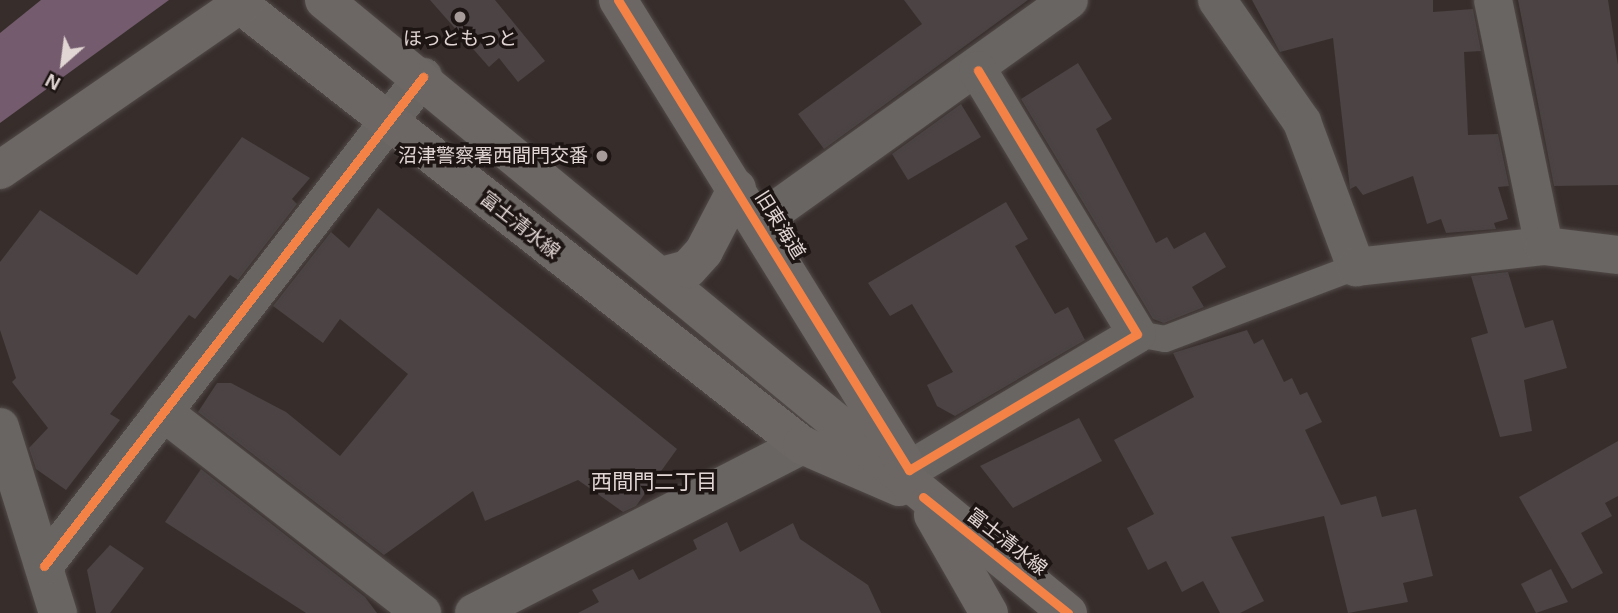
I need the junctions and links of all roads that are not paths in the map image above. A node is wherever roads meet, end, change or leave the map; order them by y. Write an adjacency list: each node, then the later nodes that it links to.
1 (324, 0): 8 (main road, 富士清水線)
2 (618, 0): 11 (main road, 旧東海道)
3 (1069, 0): 7 (street)
4 (1217, 0): 15 (street)
5 (1493, 0): 13 (street)
6 (240, 2): 9 (main road, 富士清水線); 10 (main road)
7 (978, 70): 12 (street); 17 (street)
8 (423, 77): 9 (street); 16 (main road, 富士清水線)
9 (387, 121): 18 (street); 20 (main road, 富士清水線)
10 (0, 170)
11 (737, 188): 12 (main road, 旧東海道); 16 (main road)
12 (759, 222): 21 (main road, 旧東海道)
13 (1544, 246): 14 (street); 15 (street)
14 (1618, 254)
15 (1356, 267): 17 (lane)
16 (665, 275): 21 (main road, 富士清水線)
17 (1137, 334): 21 (street)
18 (163, 412): 22 (street); 25 (street)
19 (0, 427): 22 (street)
20 (802, 446): 21 (main road, 富士清水線); 23 (street)
21 (916, 484): 26 (main road, 旧東海道); 27 (main road, 富士清水線)
22 (44, 566): 24 (street)
23 (492, 609)
24 (58, 613)
25 (422, 613)
26 (989, 613)
27 (1068, 613)

